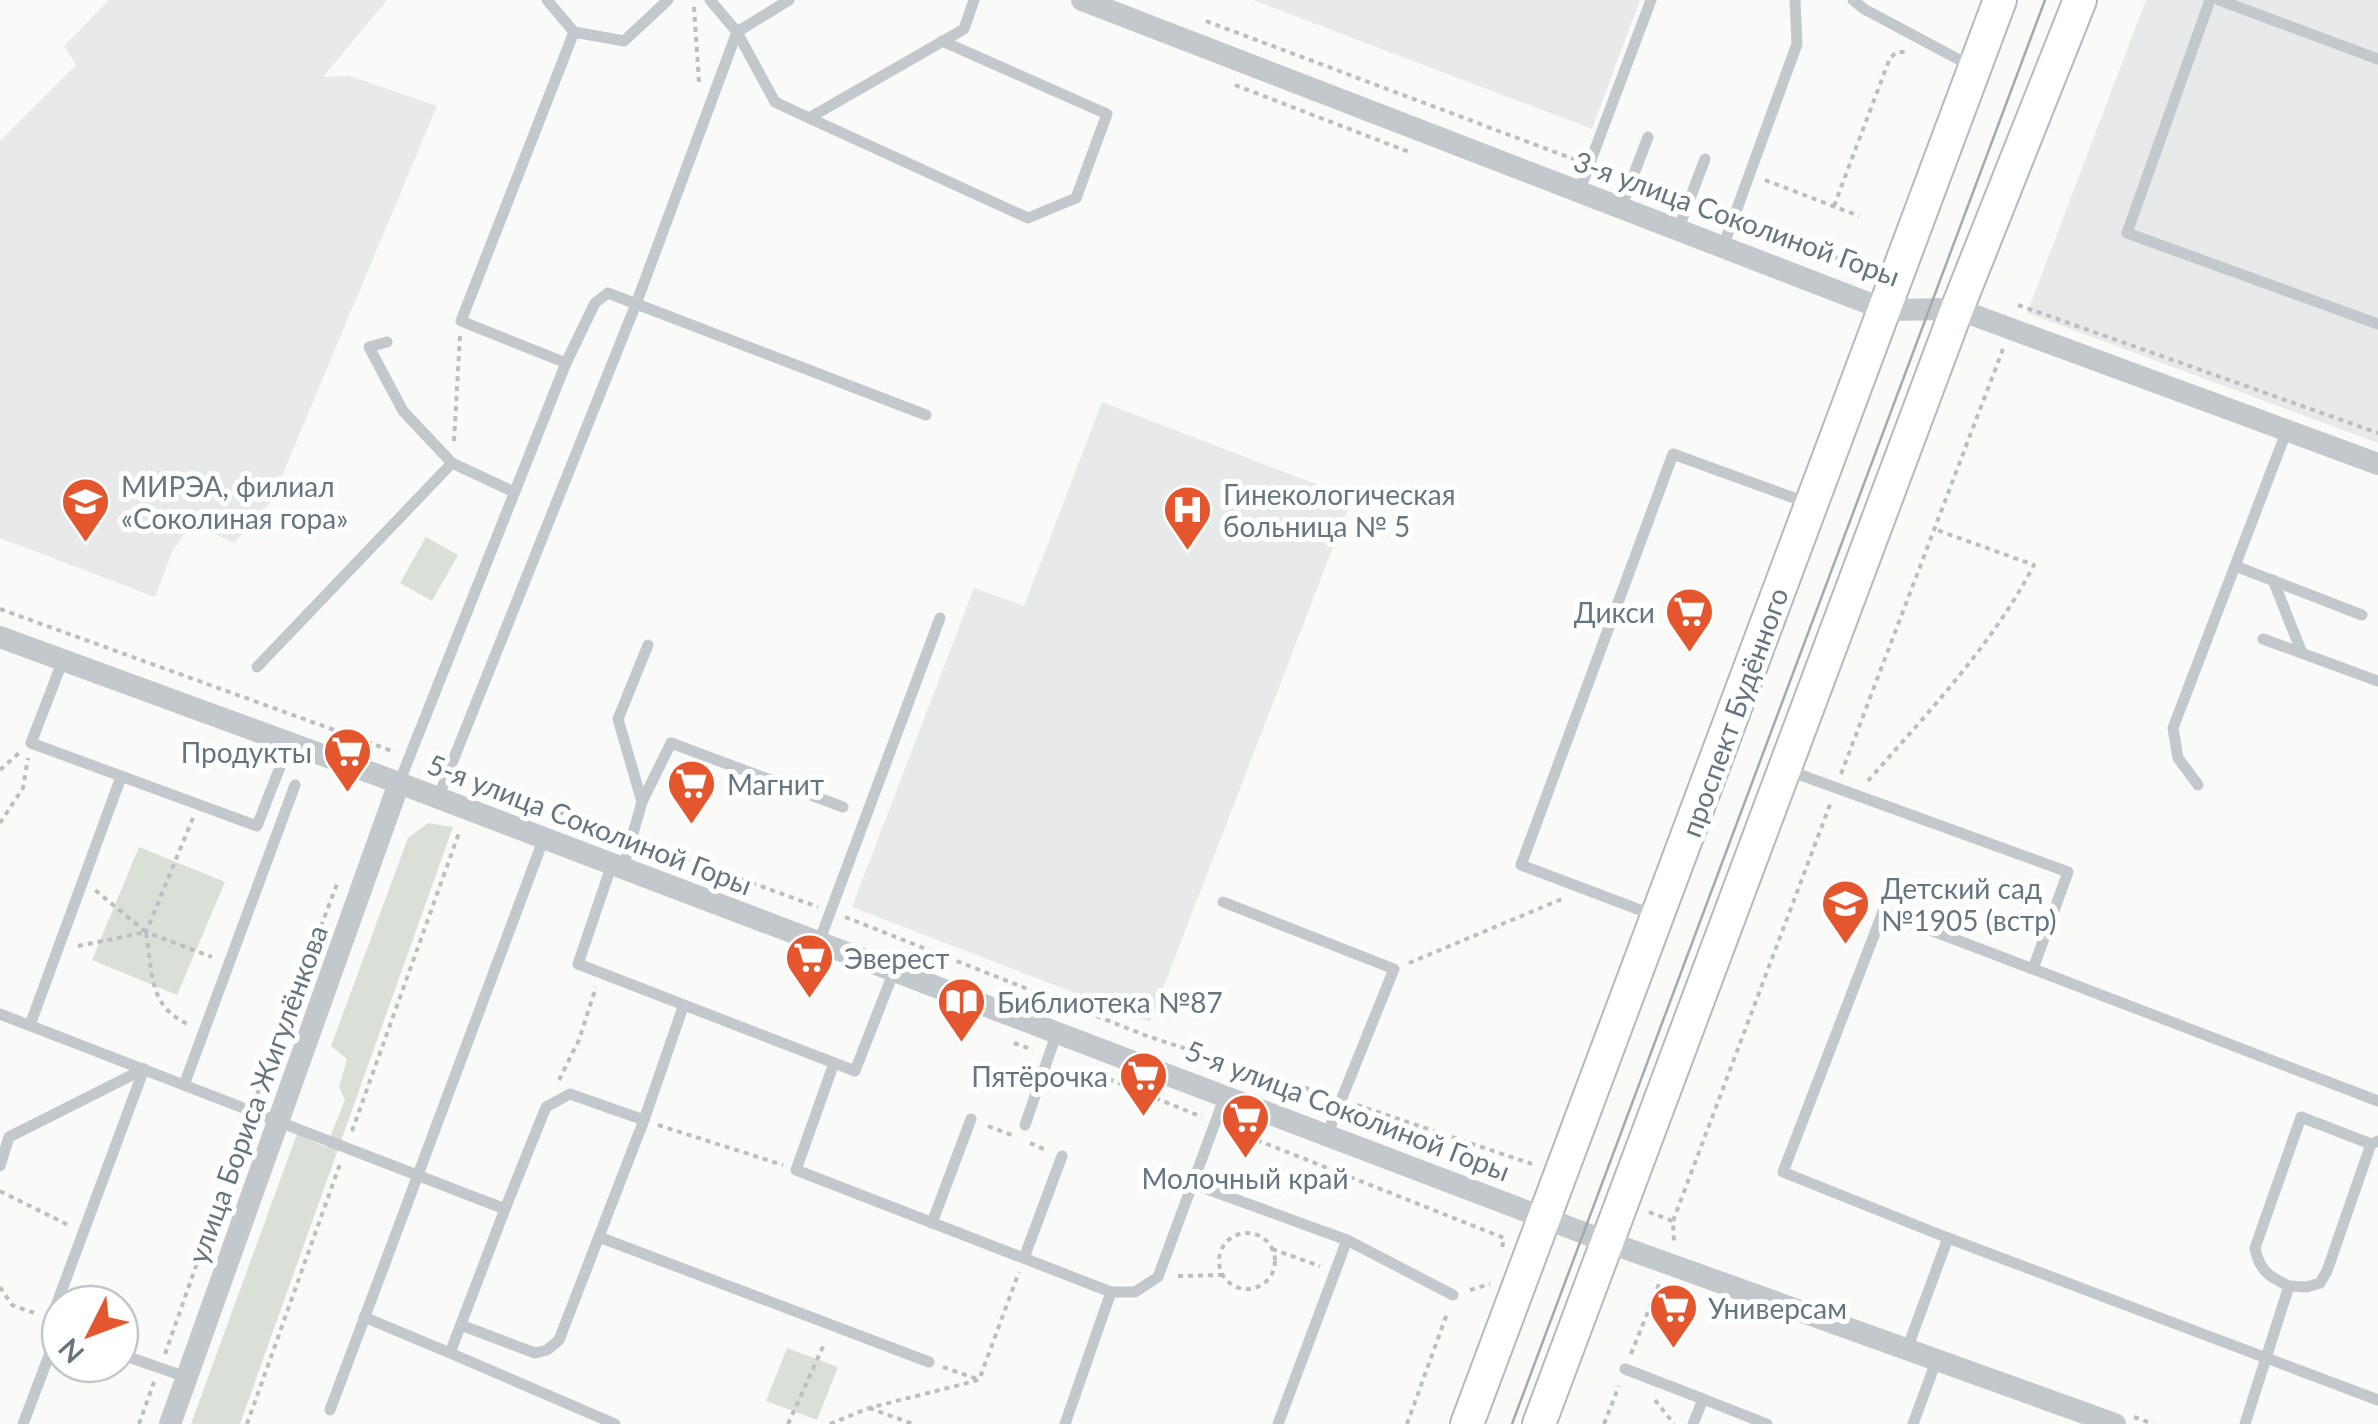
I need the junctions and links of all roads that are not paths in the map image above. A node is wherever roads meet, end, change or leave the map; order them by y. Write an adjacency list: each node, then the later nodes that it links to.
1 (547, 0): 15 (lane)
2 (668, 0): 15 (lane)
3 (710, 0): 16 (lane)
4 (789, 0): 16 (lane)
5 (974, 0): 17 (lane)
6 (1082, 0): 24 (street, 3-я улица Соколиной Горы)
7 (1651, 0): 24 (lane)
8 (1795, 0): 27 (lane)
9 (1854, 0): 20 (lane)
10 (2000, 0): 20 (main road, проспект Будённого)
11 (2080, 0): 19 (main road)
12 (2088, 0): 19 (main road)
13 (2210, 0): 31 (lane)
14 (2219, 0): 18 (lane)
15 (574, 32): 33 (lane)
16 (737, 32): 21 (lane); 28 (lane)
17 (942, 41): 21 (lane); 21 (lane)
18 (2378, 59)
19 (2056, 64): 30 (main road)
20 (1974, 68): 29 (main road, проспект Будённого)
21 (809, 118)
22 (1648, 137): 25 (lane)
23 (1704, 159): 26 (lane)
24 (1578, 192): 25 (street, 3-я улица Соколиной Горы)
25 (1620, 208): 26 (street, 3-я улица Соколиной Горы)
26 (1678, 230): 27 (street, 3-я улица Соколиной Горы)
27 (1722, 248): 29 (street, 3-я улица Соколиной Горы)
28 (636, 304): 33 (lane); 34 (lane); 57 (lane)
29 (1886, 310): 30 (street, 3-я улица Соколиной Горы); 39 (main road, проспект Будённого)
30 (1958, 310): 35 (street, 3-я улица Соколиной Горы); 52 (main road)
31 (2378, 324)
32 (386, 342): 36 (lane)
33 (566, 363): 38 (lane)
34 (926, 415)
35 (2287, 430): 37 (street, 3-я улица Соколиной Горы); 40 (lane)
36 (452, 463): 38 (lane); 49 (lane)
37 (2378, 464)
38 (514, 492): 54 (lane)
39 (1812, 505): 63 (main road, проспект Будённого); 63 (lane)
40 (2235, 566): 41 (lane); 56 (lane)
41 (2274, 580): 42 (lane); 47 (lane)
42 (2362, 615)
43 (940, 618): 64 (lane)
44 (0, 637): 48 (street, 5-я улица Соколиной Горы)
45 (2263, 639): 47 (lane)
46 (648, 645): 58 (lane)
47 (2302, 653): 50 (lane)
48 (63, 660): 51 (street, 5-я улица Соколиной Горы); 53 (lane)
49 (257, 667)
50 (2378, 681)
51 (289, 744): 53 (lane); 54 (street, 5-я улица Соколиной Горы)
52 (1786, 770): 65 (lane); 93 (main road)
53 (122, 777): 69 (lane)
54 (399, 783): 57 (street, 5-я улица Соколиной Горы); 78 (street, улица Бориса Жигулёнкова)
55 (295, 785): 73 (lane)
56 (2198, 785)
57 (438, 798): 60 (street, 5-я улица Соколиной Горы)
58 (642, 802): 59 (lane); 61 (lane)
59 (843, 807)
60 (544, 838): 61 (street, 5-я улица Соколиной Горы); 85 (lane)
61 (618, 866): 64 (street, 5-я улица Соколиной Горы); 67 (lane)
62 (1223, 902): 81 (lane)
63 (1658, 916): 88 (main road, проспект Будённого)
64 (819, 942): 66 (street, 5-я улица Соколиной Горы)
65 (2032, 968): 75 (lane); 91 (lane)
66 (894, 971): 70 (street, 5-я улица Соколиной Горы); 71 (lane)
67 (684, 1006): 71 (lane); 77 (lane)
68 (0, 1014): 69 (lane)
69 (30, 1025): 72 (lane)
70 (1057, 1032): 74 (street, 5-я улица Соколиной Горы); 79 (lane)
71 (834, 1063): 89 (lane)
72 (144, 1069): 73 (lane); 80 (lane); 95 (lane)
73 (184, 1085): 78 (lane)
74 (1225, 1096): 81 (street, 5-я улица Соколиной Горы); 86 (lane)
75 (2378, 1101)
76 (971, 1119): 89 (lane)
77 (644, 1120): 87 (lane); 90 (lane)
78 (279, 1122): 85 (lane); 109 (street, улица Бориса Жигулёнкова)
79 (1026, 1125)
80 (4, 1132): 84 (lane)
81 (1327, 1135): 88 (street, 5-я улица Соколиной Горы)
82 (2375, 1142): 96 (lane); 96 (lane)
83 (1062, 1156): 94 (lane)
84 (0, 1166)
85 (418, 1176): 87 (lane); 99 (lane)
86 (1193, 1184): 92 (lane); 97 (lane)
87 (504, 1209): 100 (lane)
88 (1545, 1217): 93 (street, 5-я улица Соколиной Горы); 118 (main road, проспект Будённого)
89 (932, 1223): 94 (lane)
90 (600, 1237): 100 (lane); 106 (lane)
91 (1948, 1238): 101 (lane); 103 (lane)
92 (1347, 1240): 98 (lane); 117 (lane)
93 (1605, 1241): 101 (street, 5-я улица Соколиной Горы); 119 (main road)
94 (1024, 1258): 97 (lane)
95 (64, 1284)
96 (2289, 1286): 103 (lane)
97 (1112, 1292): 116 (lane)
98 (1453, 1295)
99 (364, 1316): 102 (lane); 112 (lane)
100 (461, 1325): 102 (lane)
101 (1907, 1349): 104 (street, 5-я улица Соколиной Горы)
102 (450, 1353): 115 (lane)
103 (2264, 1358): 111 (lane); 124 (lane)
104 (1937, 1360): 122 (lane); 123 (street, 5-я улица Соколиной Горы)
105 (140, 1361): 109 (lane)
106 (930, 1362)
107 (1626, 1369): 110 (lane)
108 (40, 1377): 113 (lane)
109 (186, 1378): 114 (street, улица Бориса Жигулёнкова)
110 (1702, 1399): 120 (lane); 121 (lane)
111 (2378, 1400)
112 (330, 1410)
113 (23, 1424)
114 (170, 1424)
115 (615, 1424)
116 (1064, 1424)
117 (1278, 1424)
118 (1467, 1424)
119 (1538, 1424)
120 (1692, 1424)
121 (1767, 1424)
122 (1912, 1424)
123 (2115, 1424)
124 (2245, 1424)

